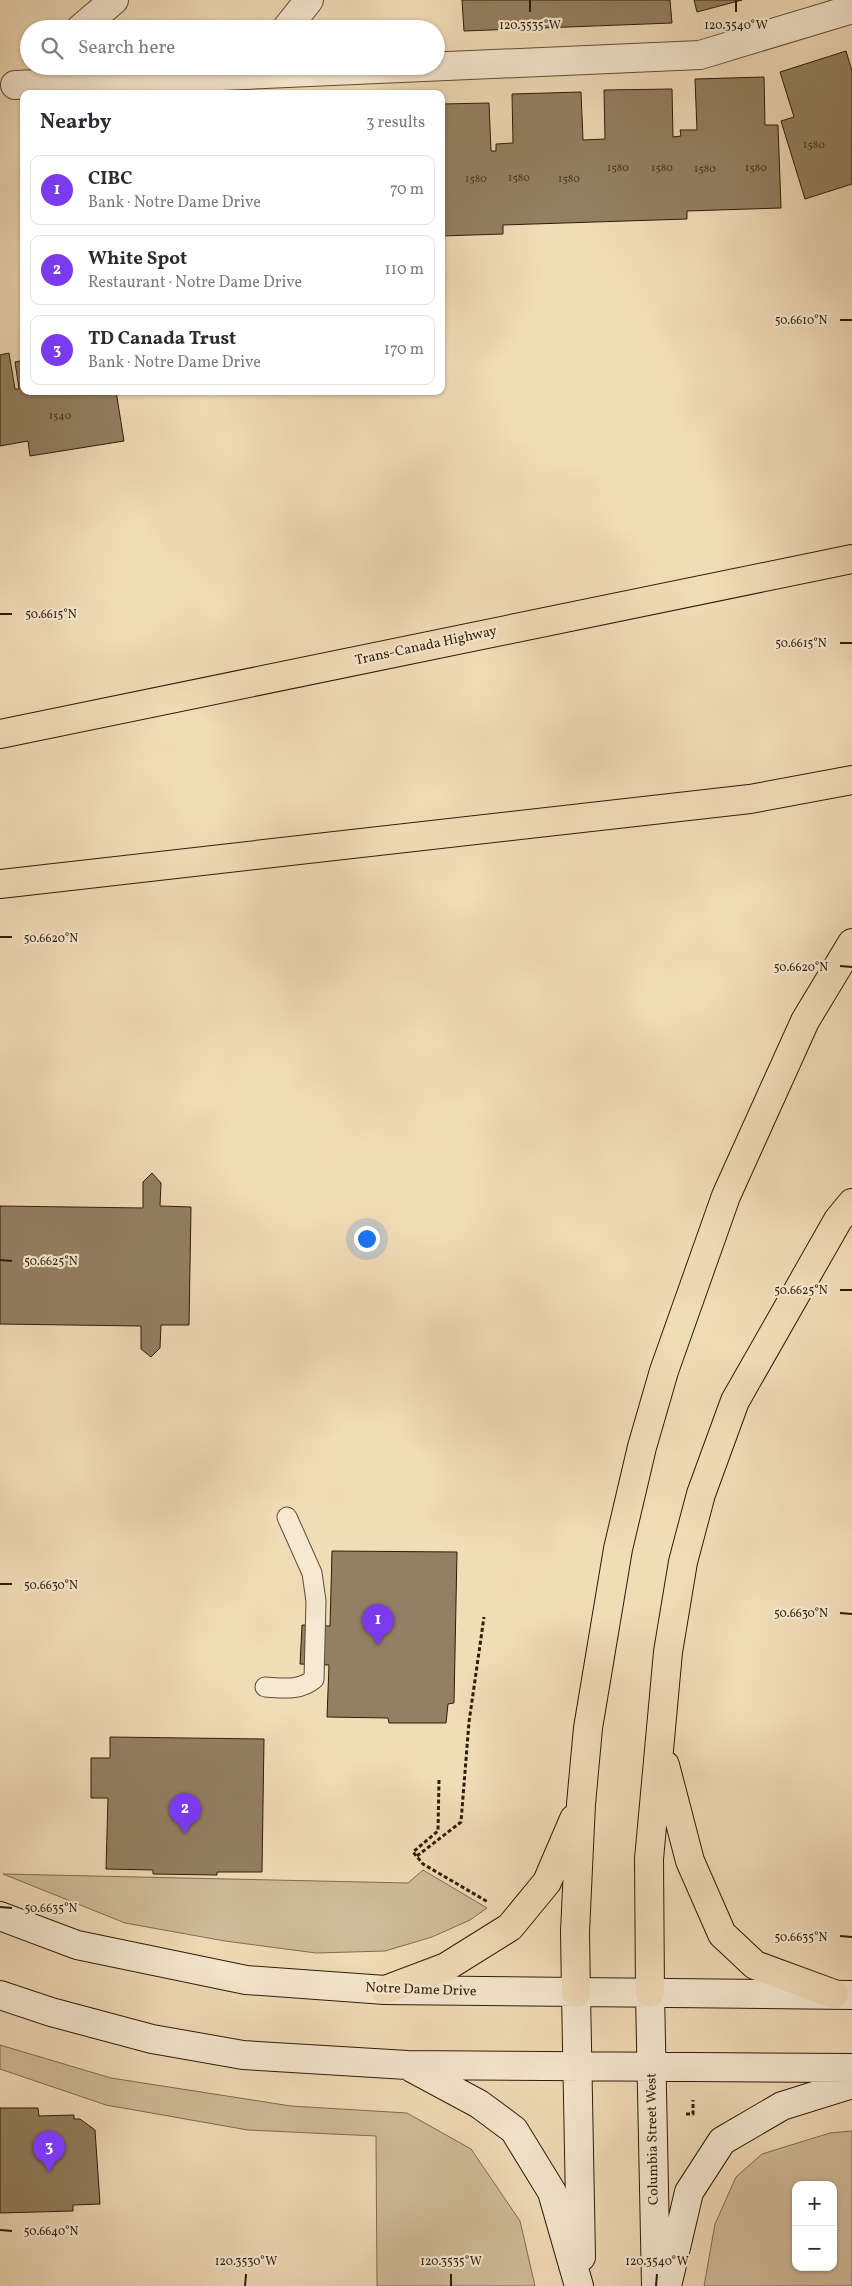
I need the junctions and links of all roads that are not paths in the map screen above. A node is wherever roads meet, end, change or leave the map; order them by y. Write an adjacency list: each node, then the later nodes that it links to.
1 (114, 0): 4 (main road)
2 (310, 0): 5 (main road)
3 (852, 9): 6 (main road)
4 (91, 20)
5 (293, 20)
6 (445, 64)
7 (27, 75): 10 (main road)
8 (206, 75): 9 (main road)
9 (31, 90)
10 (8, 92)
11 (852, 559): 12 (highway, Trans-Canada Highway)
12 (0, 734)
13 (852, 780): 14 (highway)
14 (0, 884)
15 (852, 943): 20 (highway)
16 (852, 1203): 19 (highway)
17 (287, 1517): 18 (lane)
18 (265, 1687)
19 (660, 1744): 23 (highway); 25 (highway)
20 (580, 1804): 22 (highway); 24 (highway)
21 (0, 1916): 22 (main road, Notre Dame Drive)
22 (385, 1990): 24 (main road, Notre Dame Drive)
23 (650, 1992): 24 (main road, Notre Dame Drive); 25 (main road, Notre Dame Drive); 29 (main road, Columbia Street West)
24 (576, 1993): 28 (main road)
25 (843, 1994)
26 (0, 1995): 27 (main road)
27 (407, 2065): 28 (main road); 32 (main road)
28 (578, 2066): 29 (main road); 32 (main road)
29 (652, 2066): 30 (main road); 33 (main road, Columbia Street West)
30 (852, 2068)
31 (852, 2084): 34 (main road)
32 (581, 2286)
33 (656, 2286)
34 (666, 2286)

